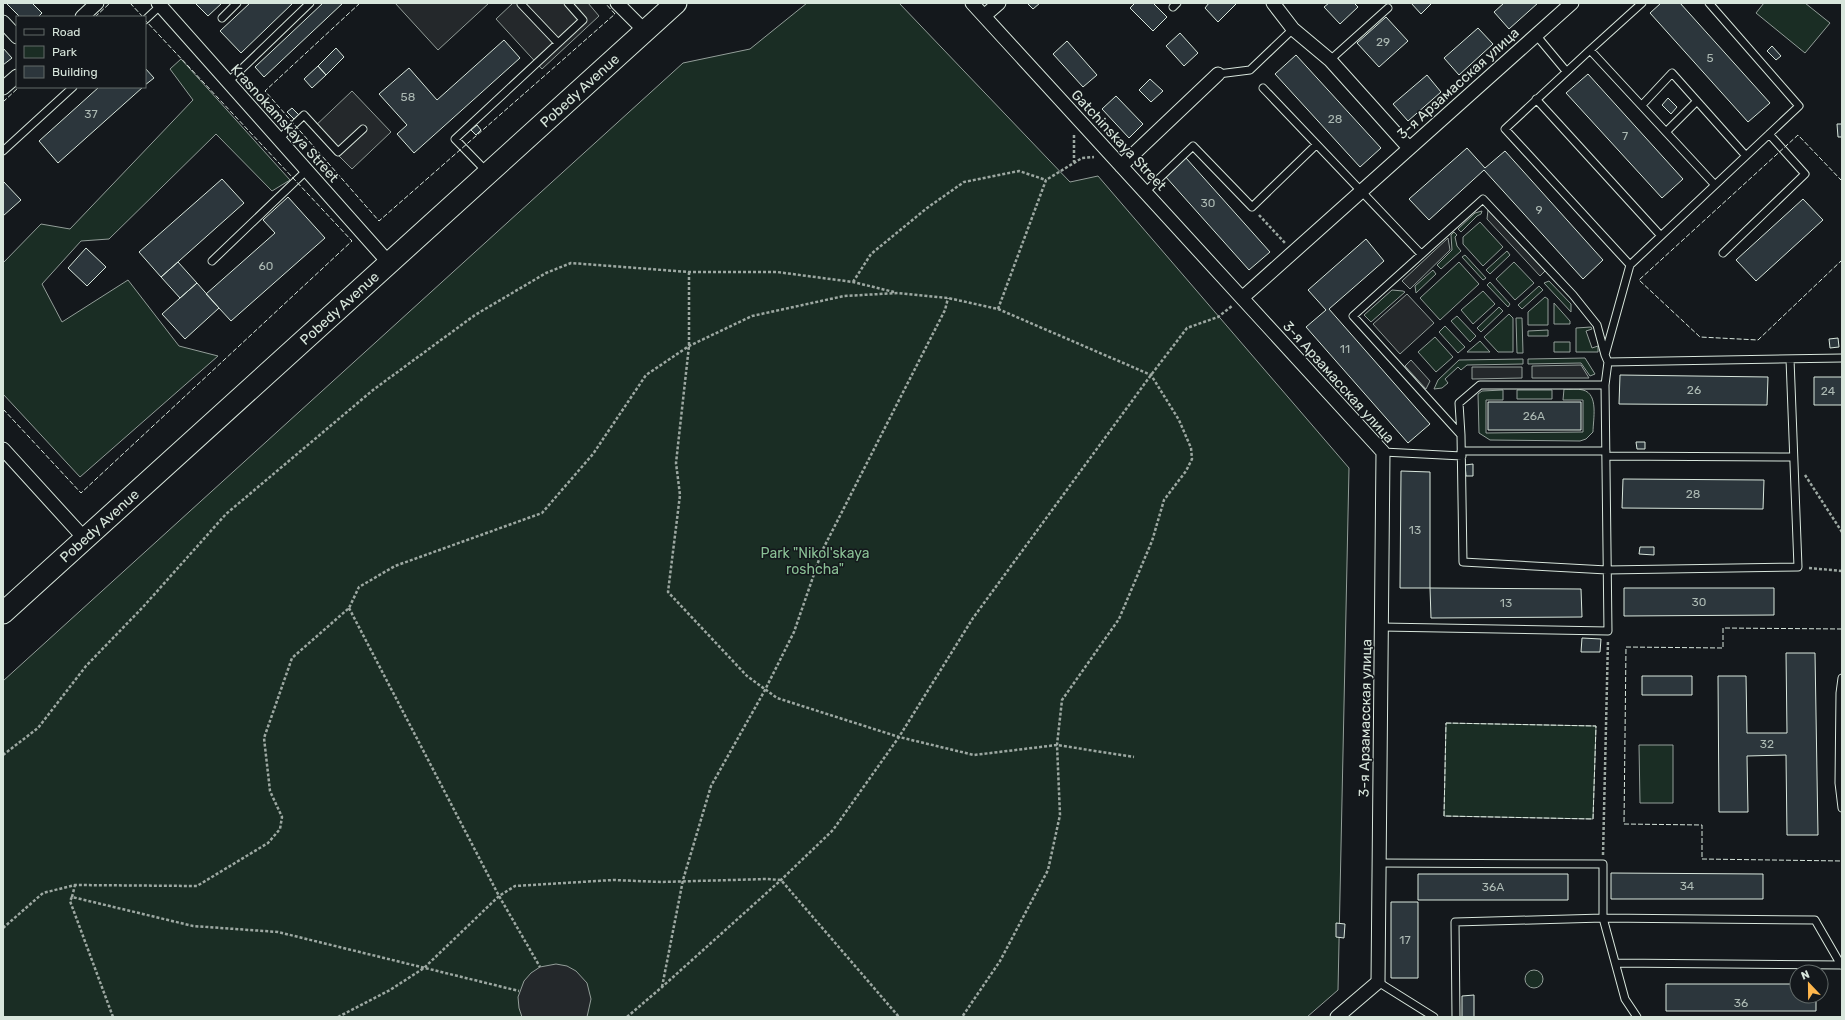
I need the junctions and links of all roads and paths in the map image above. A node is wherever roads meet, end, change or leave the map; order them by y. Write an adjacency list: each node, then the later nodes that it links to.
1 (97, 3): 16 (street)
2 (237, 3): 18 (lane)
3 (310, 3): 31 (lane)
4 (568, 3): 25 (lane)
5 (617, 3): 22 (street)
6 (676, 3): 22 (main road, Pobedy Avenue)
7 (972, 3): 17 (street, Gatchinskaya Street)
8 (999, 3): 17 (street)
9 (1273, 3): 21 (street)
10 (1572, 3): 23 (street, 3-я Арзамасская улица)
11 (1642, 3): 26 (lane)
12 (1709, 3): 41 (lane)
13 (160, 4): 19 (lane); 31 (street, Krasnokamskaya Street)
14 (521, 4): 25 (lane)
15 (1388, 8): 27 (lane)
16 (83, 16)
17 (984, 16): 38 (street, Gatchinskaya Street)
18 (222, 18)
19 (146, 19)
20 (3, 22): 24 (street)
21 (1293, 29): 27 (street); 29 (lane)
22 (645, 31): 51 (main road, Pobedy Avenue)
23 (1536, 35): 28 (lane); 44 (street, 3-я Арзамасская улица)
24 (16, 36)
25 (558, 43): 51 (lane)
26 (1590, 50): 28 (lane); 37 (lane)
27 (1330, 60): 44 (street)
28 (1566, 71): 35 (lane)
29 (1218, 74): 49 (street)
30 (16, 77): 32 (street)
31 (228, 82): 42 (street, Krasnokamskaya Street)
32 (3, 88)
33 (72, 88): 45 (lane)
34 (1263, 88): 43 (lane)
35 (1536, 99): 57 (lane); 63 (lane)
36 (1697, 101): 37 (lane); 40 (lane); 47 (lane)
37 (1642, 105): 40 (lane)
38 (1073, 114): 46 (street, Gatchinskaya Street); 48 (path)
39 (363, 128): 42 (lane)
40 (1666, 132): 53 (lane)
41 (1770, 134): 47 (lane); 59 (lane)
42 (279, 139): 50 (street, Krasnokamskaya Street)
43 (1316, 145): 55 (lane); 56 (lane)
44 (1409, 148): 55 (street, 3-я Арзамасская улица)
45 (3, 152)
46 (1111, 155): 48 (path); 49 (street, Gatchinskaya Street)
47 (1746, 156): 53 (lane)
48 (1074, 163): 52 (path)
49 (1121, 166): 54 (street, Gatchinskaya Street)
50 (306, 170): 61 (lane); 62 (street, Krasnokamskaya Street)
51 (488, 173): 62 (main road, Pobedy Avenue)
52 (1046, 180): 65 (path); 69 (path)
53 (1716, 185): 57 (lane)
54 (1145, 192): 56 (lane); 68 (street, Gatchinskaya Street)
55 (1361, 192): 58 (street, 3-я Арзамасская улица); 60 (lane)
56 (1252, 207): 58 (path)
57 (1661, 236): 63 (lane)
58 (1294, 252): 68 (street, 3-я Арзамасская улица)
59 (1723, 253)
60 (1421, 254): 71 (lane); 76 (lane)
61 (212, 261)
62 (389, 263): 83 (main road, Pobedy Avenue)
63 (1630, 265): 71 (lane)
64 (689, 272): 65 (path); 70 (path); 95 (path)
65 (853, 282): 66 (path)
66 (898, 293): 67 (path); 70 (path)
67 (948, 298): 69 (path); 92 (path)
68 (1242, 298): 74 (path); 78 (street, 3-я Арзамасская улица)
69 (998, 309): 74 (path)
70 (689, 346): 87 (path); 92 (path)
71 (1607, 358): 73 (lane); 75 (lane)
72 (1842, 358): 73 (lane)
73 (1790, 359): 81 (lane)
74 (1151, 375): 93 (path); 94 (path)
75 (1605, 385): 76 (lane); 80 (lane)
76 (1461, 435): 79 (lane)
77 (3, 449): 83 (street)
78 (1384, 452): 79 (lane); 89 (street, 3-я Арзамасская улица)
79 (1462, 453): 80 (lane); 85 (lane)
80 (1606, 453): 81 (lane); 85 (lane)
81 (1794, 457): 82 (path); 84 (lane)
82 (1842, 532)
83 (85, 539): 88 (main road, Pobedy Avenue)
84 (1798, 567): 85 (lane); 86 (path)
85 (1607, 570): 90 (lane)
86 (1842, 571)
87 (349, 608): 102 (path); 103 (path)
88 (3, 613)
89 (1382, 627): 90 (lane); 98 (street, 3-я Арзамасская улица)
90 (1608, 631): 99 (path)
91 (1842, 678): 97 (lane)
92 (765, 690): 93 (path); 100 (path)
93 (899, 737): 94 (path); 101 (path)
94 (1057, 745): 96 (path); 118 (path)
95 (3, 755)
96 (1134, 758)
97 (1842, 808)
98 (1380, 863): 99 (lane); 111 (street, 3-я Арзамасская улица)
99 (1603, 864): 105 (lane)
100 (683, 880): 101 (path); 103 (path); 112 (path)
101 (781, 880): 112 (path); 117 (path)
102 (75, 885): 104 (path); 106 (path)
103 (499, 896): 109 (path); 110 (path)
104 (72, 897): 110 (path); 114 (path)
105 (1603, 918): 107 (lane); 108 (lane); 121 (lane)
106 (3, 928)
107 (1616, 963): 108 (lane); 122 (lane)
108 (1841, 965)
109 (540, 967)
110 (424, 968): 113 (path); 115 (path)
111 (1378, 982): 119 (street); 120 (lane)
112 (662, 987): 116 (path)
113 (519, 991)
114 (113, 1017)
115 (338, 1017)
116 (627, 1017)
117 (899, 1017)
118 (962, 1017)
119 (1337, 1017)
120 (1434, 1017)
121 (1456, 1017)
122 (1637, 1017)

